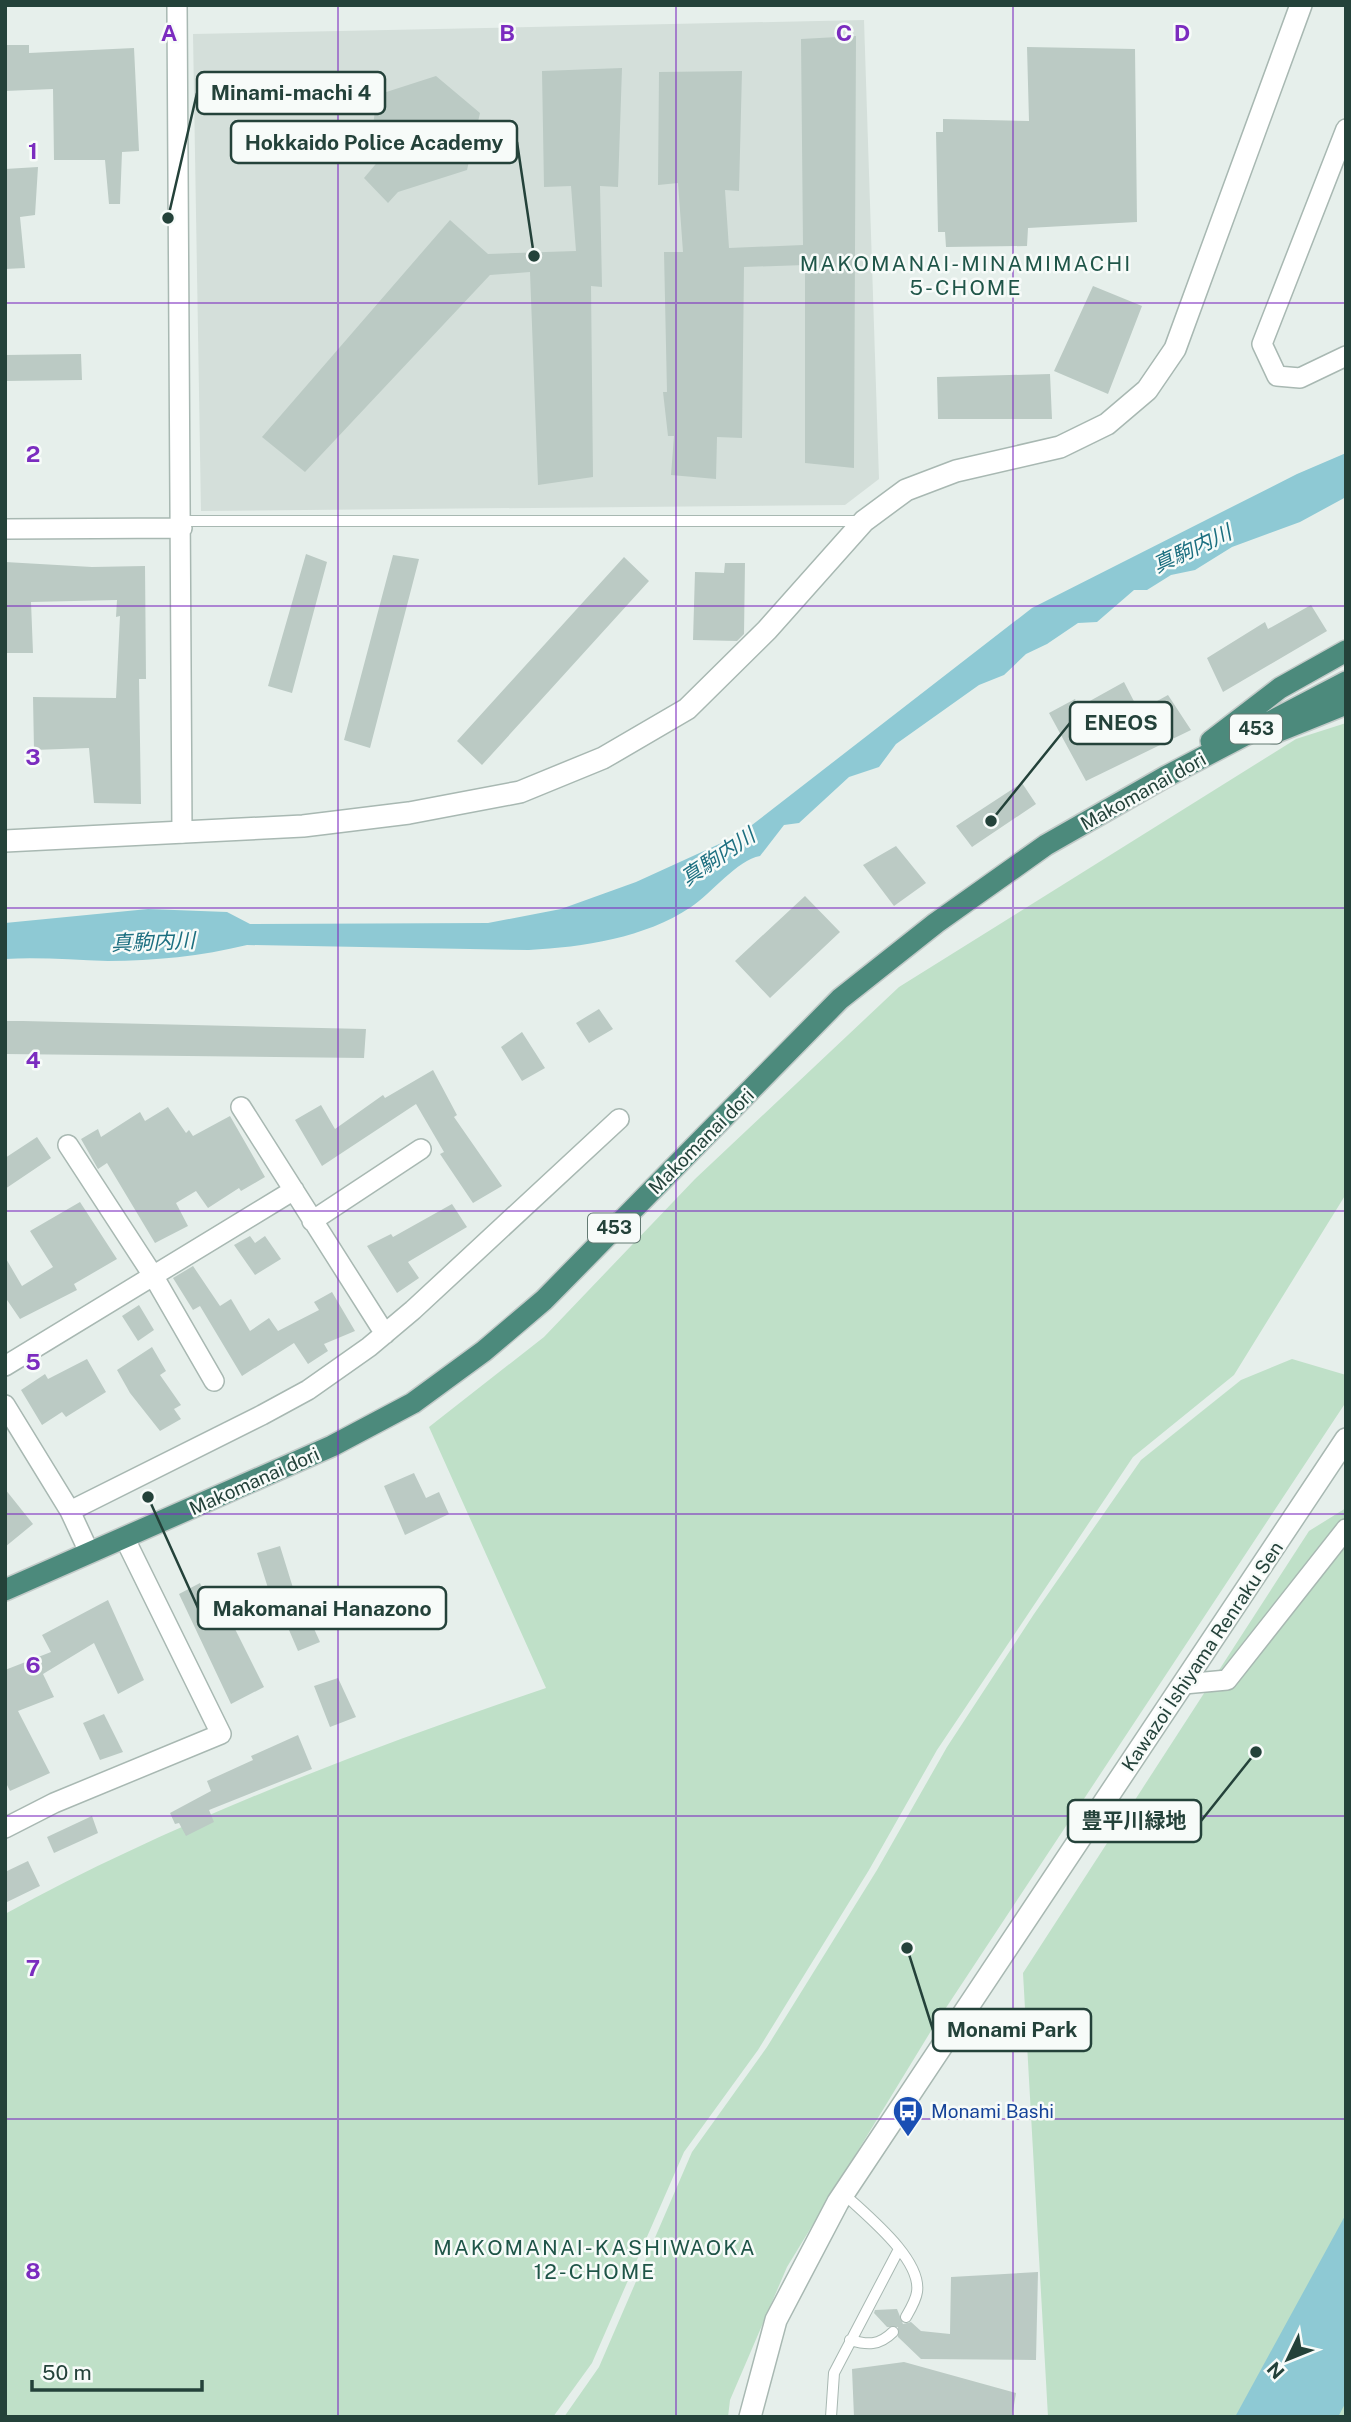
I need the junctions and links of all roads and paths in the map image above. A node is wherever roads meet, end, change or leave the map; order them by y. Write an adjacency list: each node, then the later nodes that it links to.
1 (177, 5): 6 (street)
2 (1301, 5): 5 (street)
3 (1346, 129): 4 (street)
4 (1346, 356)
5 (864, 521): 6 (lane); 12 (street)
6 (181, 524): 7 (street); 12 (street)
7 (5, 529)
8 (1346, 651): 11 (highway)
9 (1346, 682): 11 (highway, Makomanai dori / 453)
10 (1346, 704): 11 (highway)
11 (1165, 777): 28 (highway, Makomanai dori / 453)
12 (182, 833): 13 (street)
13 (5, 841)
14 (241, 1107): 18 (street)
15 (619, 1119): 21 (street)
16 (68, 1145): 20 (street)
17 (421, 1149): 19 (street)
18 (294, 1190): 19 (street); 20 (street)
19 (312, 1221): 21 (street)
20 (154, 1277): 22 (street); 23 (street)
21 (384, 1334): 26 (street)
22 (5, 1366)
23 (214, 1381)
24 (5, 1405): 26 (street)
25 (1346, 1439): 31 (street, Kawazoi Ishiyama Renraku Sen)
26 (70, 1511): 29 (street)
27 (1346, 1530): 31 (street)
28 (125, 1539): 29 (highway, Makomanai dori / 453); 32 (street)
29 (89, 1552): 30 (highway, Makomanai dori / 453)
30 (5, 1590)
31 (1184, 1684): 33 (street, Kawazoi Ishiyama Renraku Sen)
32 (5, 1828)
33 (843, 2194): 34 (lane); 38 (street, Kawazoi Ishiyama Renraku Sen)
34 (899, 2249): 35 (lane); 37 (lane)
35 (906, 2318)
36 (893, 2332): 37 (lane)
37 (850, 2340): 39 (lane)
38 (750, 2417)
39 (831, 2417)

